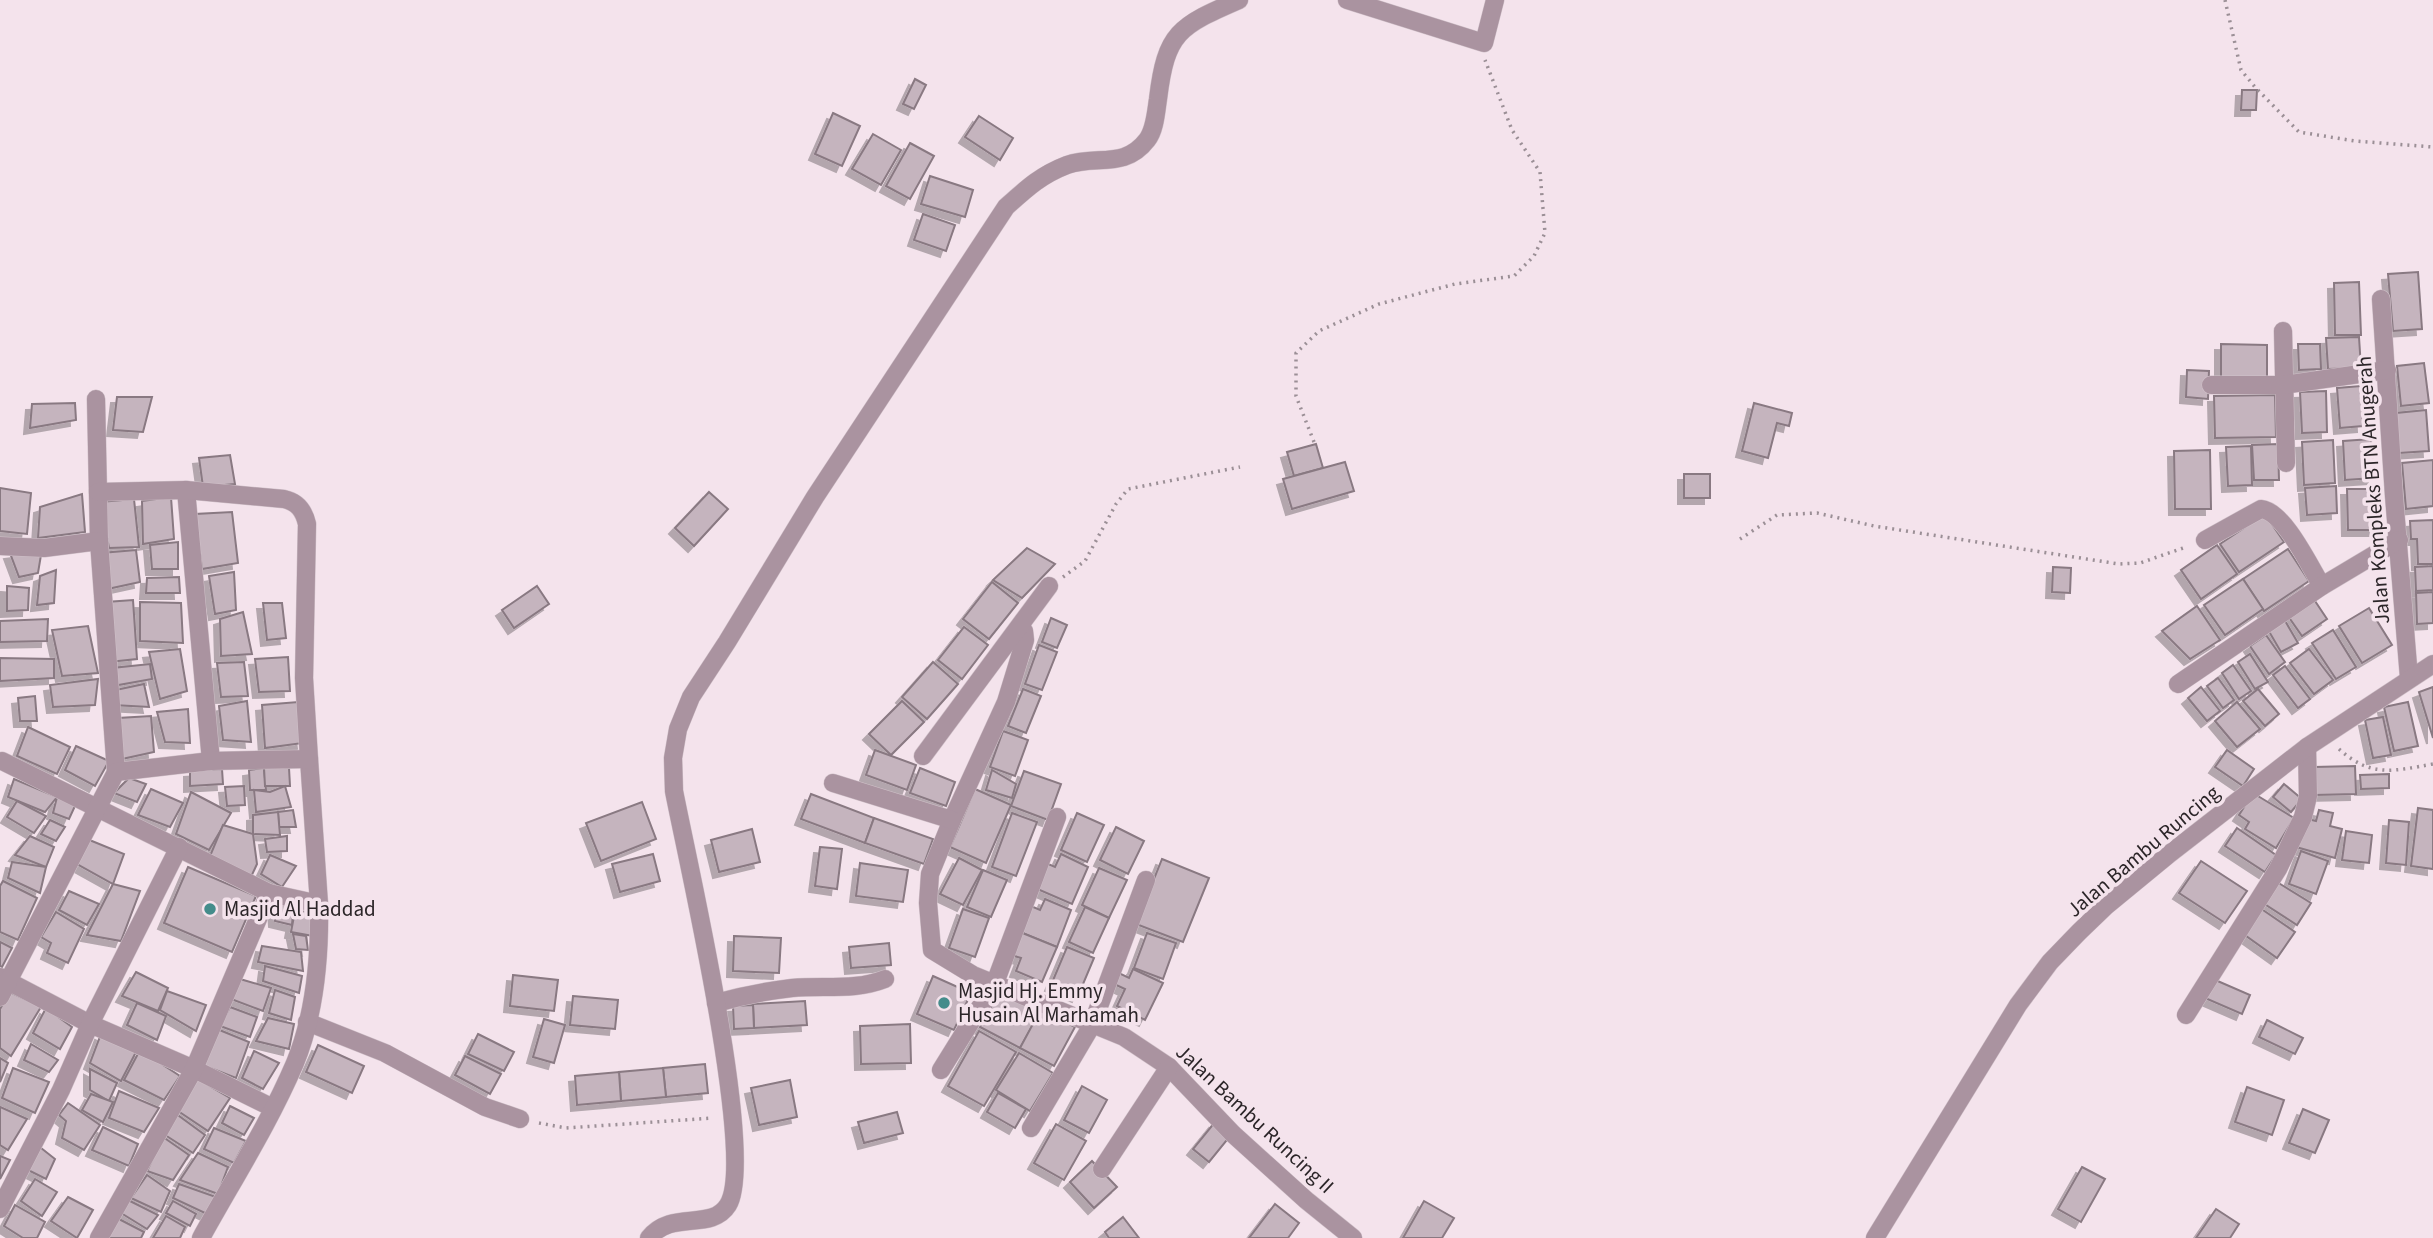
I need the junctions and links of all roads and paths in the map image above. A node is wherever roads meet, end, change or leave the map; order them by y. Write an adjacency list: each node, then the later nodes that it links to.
1 (1239, 0): 49 (street)
2 (1347, 0): 5 (street)
3 (1495, 0): 5 (street)
4 (2225, 0): 6 (path)
5 (1484, 43): 13 (path)
6 (2433, 146)
7 (2381, 299): 9 (street, Jalan Kompleks BTN Anugerah)
8 (2283, 331): 11 (street)
9 (2387, 370): 11 (street); 20 (street, Jalan Kompleks BTN Anugerah)
10 (2211, 385): 11 (street)
11 (2284, 385): 14 (street)
12 (96, 398): 17 (street)
13 (1314, 442)
14 (2286, 463)
15 (1240, 467): 23 (path)
16 (186, 490): 17 (street); 32 (street); 34 (street)
17 (98, 492): 21 (street)
18 (1740, 539): 19 (path)
19 (2205, 540): 24 (street)
20 (2399, 540): 24 (street); 27 (street, Jalan Kompleks BTN Anugerah)
21 (99, 541): 22 (street); 36 (street)
22 (0, 546)
23 (1049, 586): 25 (street)
24 (2322, 586): 28 (street)
25 (1020, 626): 31 (street); 40 (street)
26 (2433, 664): 27 (street, Jalan Bambu Runcing)
27 (2409, 678): 29 (street, Jalan Bambu Runcing)
28 (2178, 684)
29 (2325, 735): 30 (street, Jalan Bambu Runcing); 35 (path)
30 (2307, 747): 50 (street); 67 (street, Jalan Bambu Runcing)
31 (923, 756)
32 (309, 759): 34 (street); 44 (street)
33 (2, 761): 38 (street)
34 (211, 761): 36 (street)
35 (2433, 764)
36 (116, 772): 38 (street)
37 (833, 783): 40 (street)
38 (98, 809): 41 (street); 45 (street)
39 (1057, 817): 47 (street)
40 (952, 820): 47 (street, Jalan Bambu Runcing II)
41 (178, 847): 43 (street); 52 (street)
42 (1146, 880): 53 (street)
43 (269, 893): 44 (street); 55 (street)
44 (319, 904): 51 (street)
45 (4, 979): 48 (street); 52 (street)
46 (885, 979): 49 (street)
47 (995, 983): 53 (street, Jalan Bambu Runcing II); 56 (street)
48 (0, 998)
49 (716, 1003): 58 (street)
50 (2186, 1015)
51 (307, 1022): 57 (street); 59 (street)
52 (90, 1024): 55 (street); 62 (street)
53 (1092, 1025): 54 (street, Jalan Bambu Runcing II); 60 (street)
54 (1169, 1067): 61 (street); 66 (street, Jalan Bambu Runcing II)
55 (194, 1069): 57 (street); 63 (street)
56 (942, 1070)
57 (273, 1108): 64 (street)
58 (732, 1117): 59 (path); 65 (street)
59 (520, 1119)
60 (1031, 1128)
61 (1102, 1169)
62 (0, 1209)
63 (99, 1238)
64 (201, 1238)
65 (649, 1238)
66 (1353, 1238)
67 (1875, 1238)

